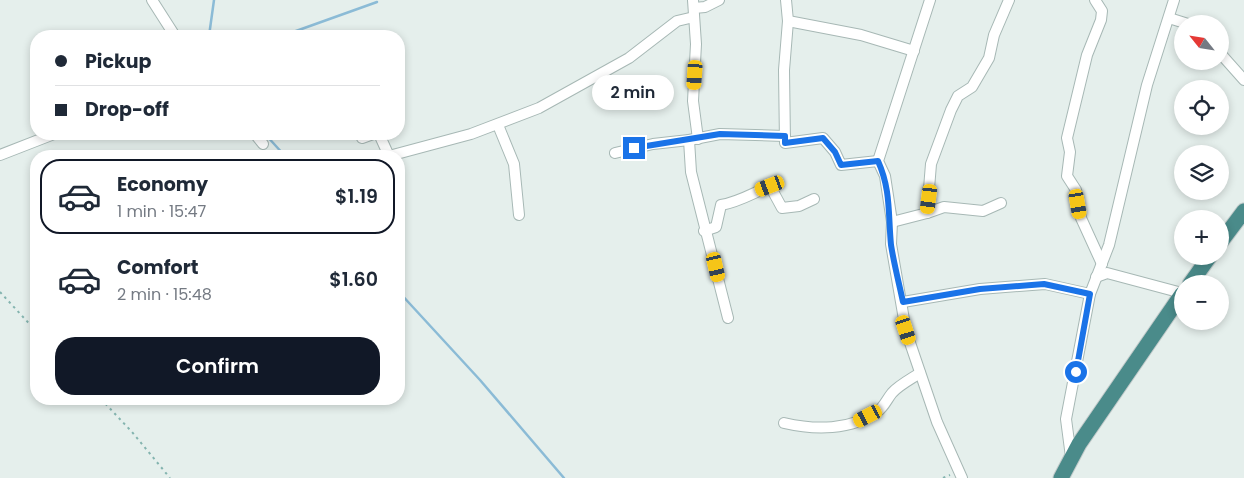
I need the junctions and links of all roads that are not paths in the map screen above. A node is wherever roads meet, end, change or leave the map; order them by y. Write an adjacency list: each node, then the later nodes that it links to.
1 (152, 0): 12 (street)
2 (719, 0): 8 (street)
3 (786, 0): 11 (street)
4 (930, 0): 13 (street)
5 (1008, 0): 29 (street)
6 (1095, 0): 34 (street)
7 (1174, 0): 9 (street)
8 (694, 8): 16 (street); 18 (street)
9 (1169, 18): 10 (street); 34 (street)
10 (1174, 20)
11 (788, 21): 13 (street); 17 (street)
12 (171, 30)
13 (914, 51): 25 (street)
14 (1229, 63): 15 (street)
15 (1244, 80)
16 (498, 125): 22 (street); 30 (street)
17 (785, 136): 18 (street); 25 (street)
18 (693, 139): 23 (street); 32 (street)
19 (39, 140): 24 (street)
20 (259, 140): 21 (street)
21 (262, 144)
22 (405, 152)
23 (615, 154)
24 (0, 155)
25 (878, 161): 31 (street)
26 (814, 199): 32 (street)
27 (1001, 203): 29 (street)
28 (1244, 210): 33 (highway)
29 (927, 213): 31 (street)
30 (519, 214)
31 (892, 222): 38 (street)
32 (704, 231): 40 (street)
33 (1229, 231)
34 (1102, 264): 35 (street)
35 (1096, 277): 36 (street); 37 (street)
36 (1174, 291)
37 (1090, 294): 38 (street); 43 (street)
38 (903, 302): 41 (street)
39 (1174, 305): 43 (highway)
40 (728, 318)
41 (920, 372): 42 (street); 44 (street)
42 (784, 422)
43 (1071, 457): 45 (highway)
44 (962, 478)
45 (1061, 478)

